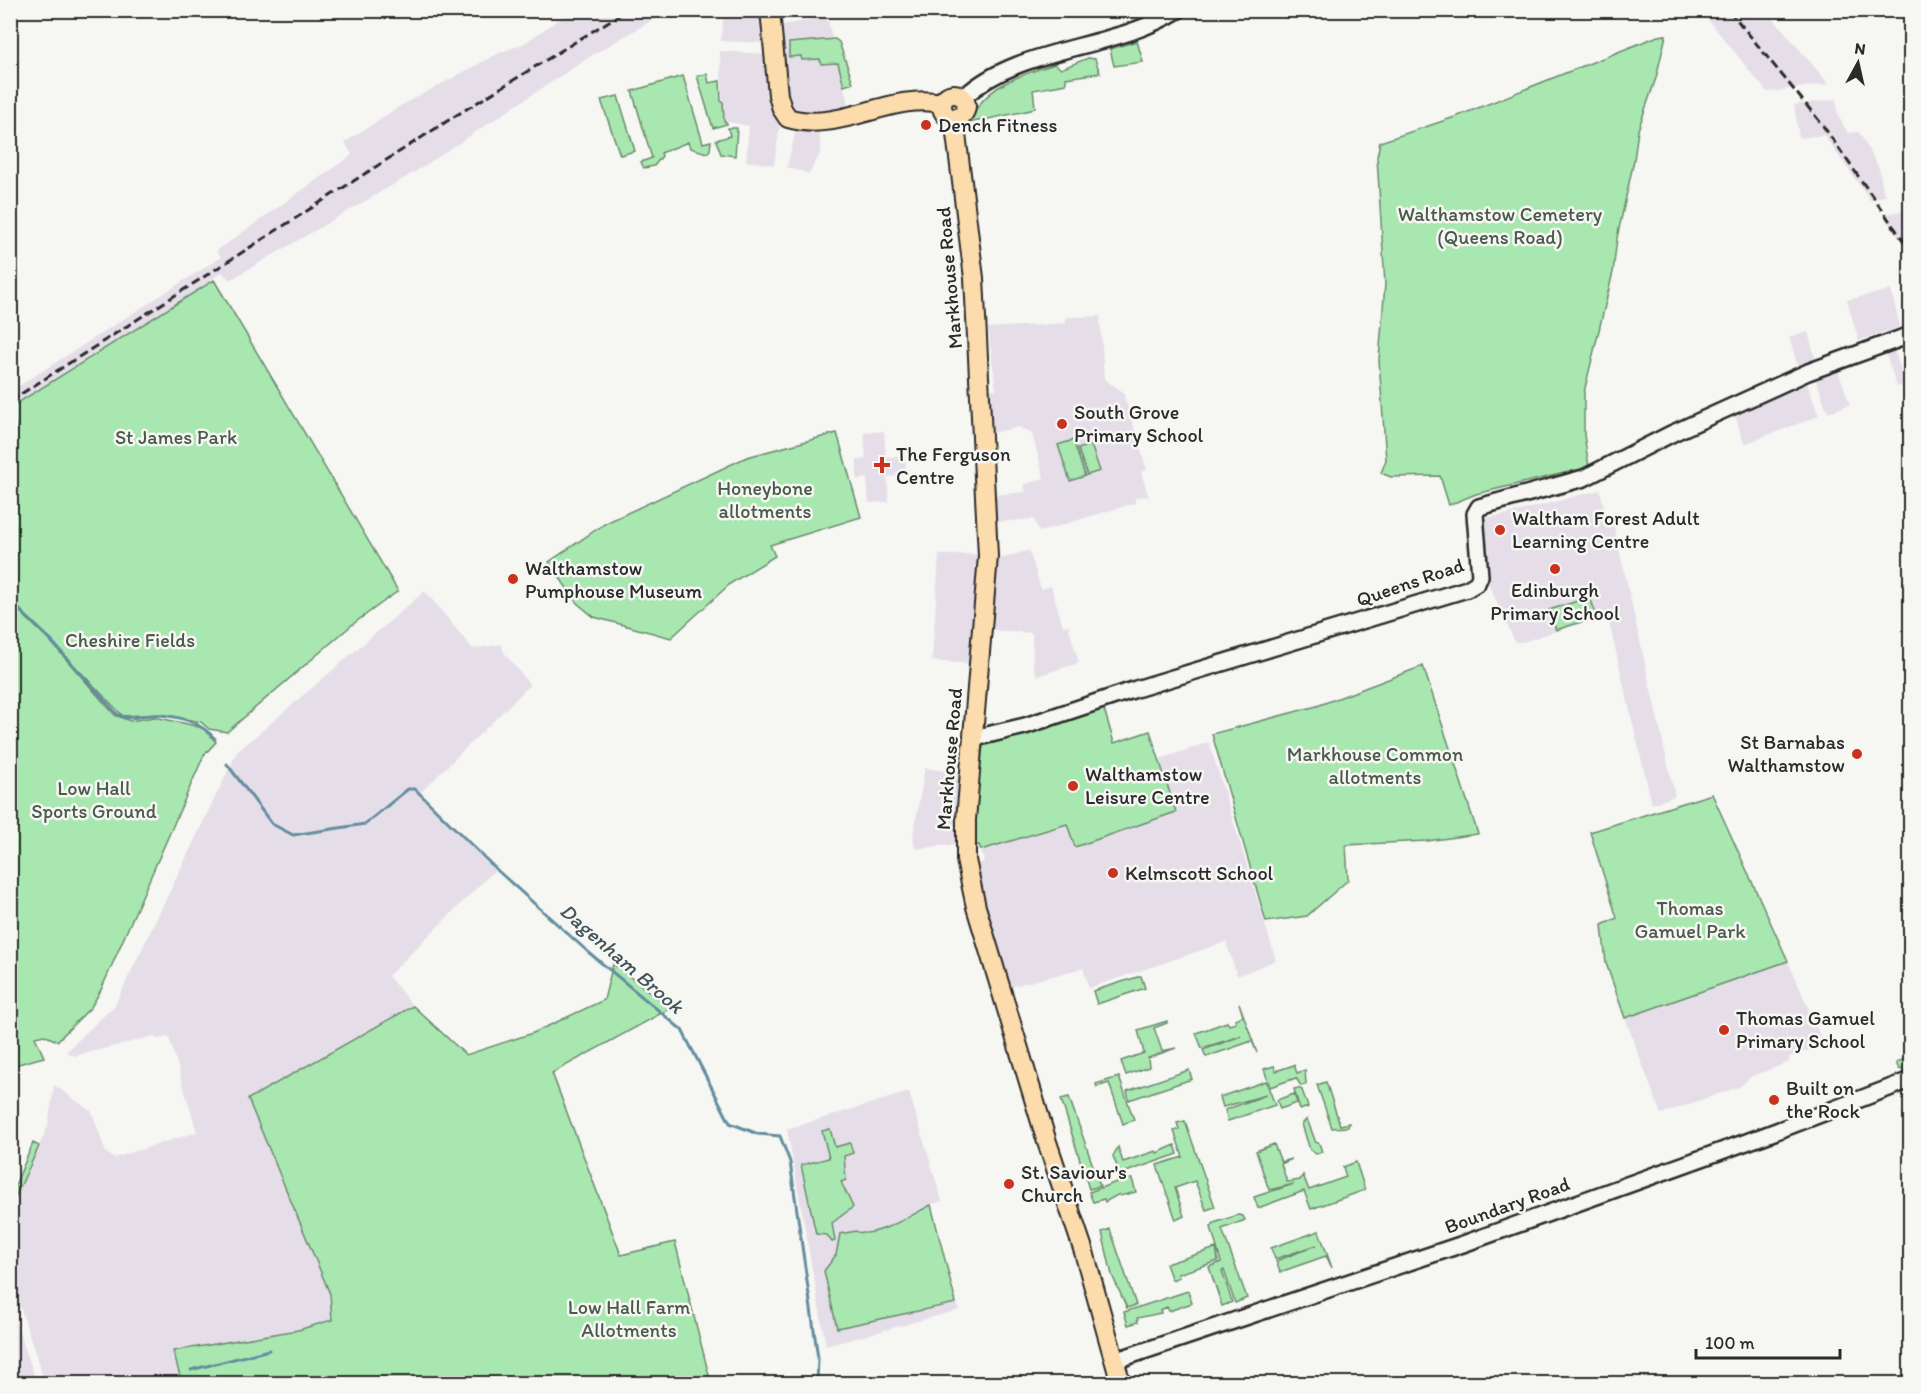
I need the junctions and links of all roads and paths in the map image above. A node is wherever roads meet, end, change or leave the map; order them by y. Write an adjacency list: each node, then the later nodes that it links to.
1 (770, 10): 4 (main road)
2 (1178, 10): 3 (street)
3 (964, 98): 4 (main road); 5 (main road)
4 (942, 103): 5 (main road)
5 (954, 118): 7 (main road, Markhouse Road)
6 (1911, 335): 7 (street, Queens Road)
7 (974, 738): 9 (main road, Markhouse Road)
8 (1911, 1080): 9 (street, Boundary Road)
9 (1114, 1361): 10 (main road, Markhouse Road)
10 (1120, 1383)

